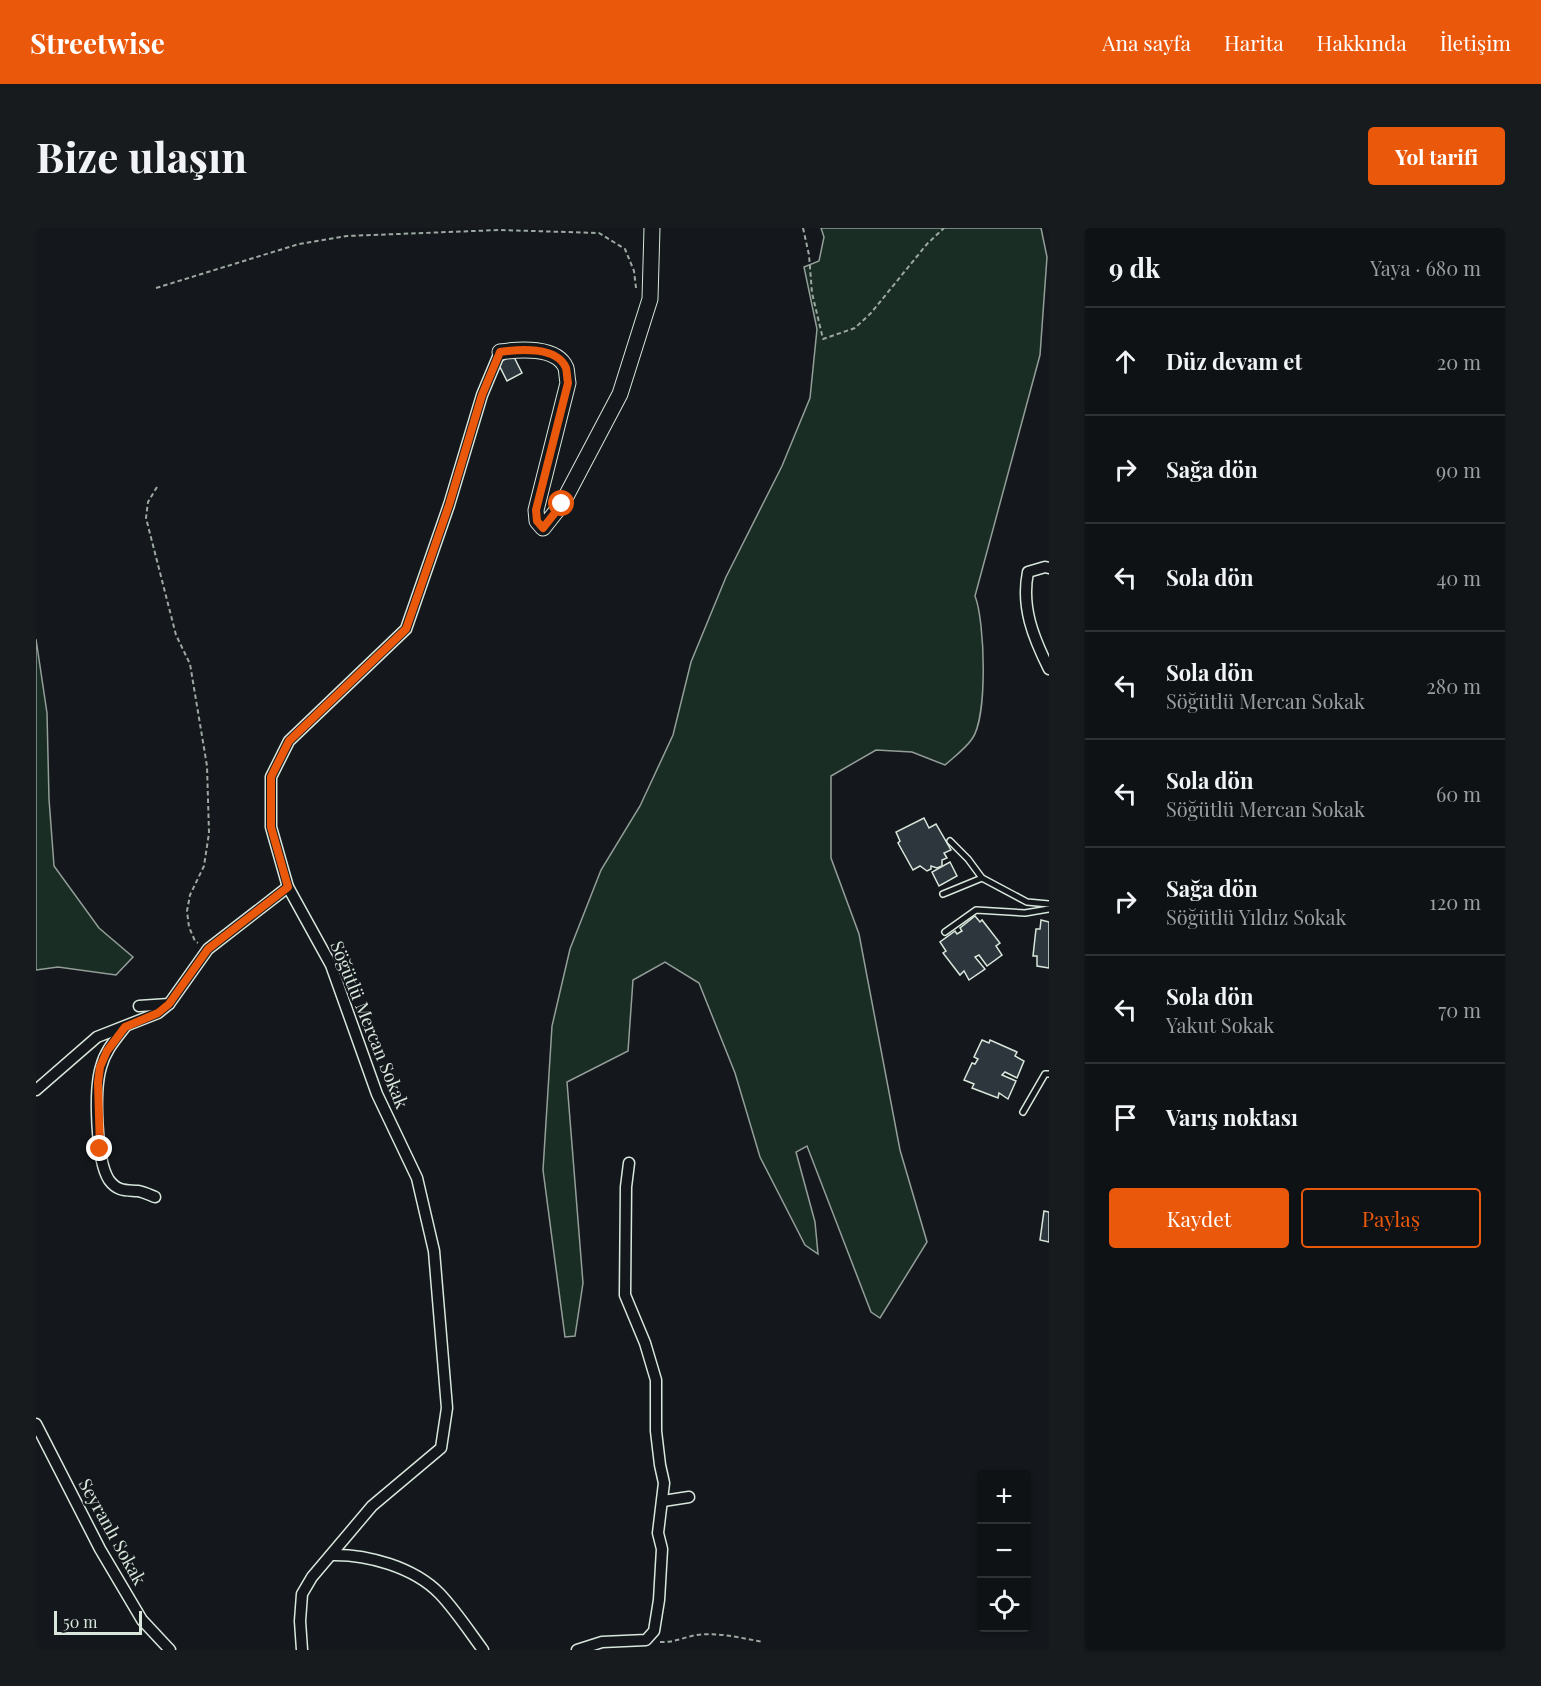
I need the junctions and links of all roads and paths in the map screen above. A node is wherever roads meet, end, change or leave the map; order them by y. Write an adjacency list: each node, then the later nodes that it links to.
1 (652, 228): 6 (street)
2 (803, 228): 3 (path)
3 (944, 228)
4 (156, 288): 5 (path)
5 (636, 291)
6 (500, 352): 12 (street, Söğütlü Mercan Sokak)
7 (157, 487): 17 (path)
8 (1049, 568): 9 (street)
9 (1049, 669)
10 (950, 841): 11 (lane)
11 (982, 878): 13 (lane); 14 (lane)
12 (288, 887): 17 (street); 29 (street, Söğütlü Mercan Sokak)
13 (942, 894)
14 (1049, 904)
15 (1049, 909): 16 (lane)
16 (945, 932)
17 (208, 949): 18 (street)
18 (169, 1004): 19 (street); 20 (street)
19 (139, 1006)
20 (125, 1027): 22 (street); 25 (street)
21 (1049, 1074): 23 (lane)
22 (36, 1090)
23 (1023, 1112)
24 (629, 1163): 28 (street)
25 (155, 1197)
26 (36, 1424): 32 (street, Seyranlı Sokak)
27 (689, 1497): 28 (street)
28 (663, 1501): 30 (street)
29 (331, 1555): 33 (street, Söğütlü Mercan Sokak); 34 (street)
30 (650, 1636): 31 (path); 35 (street)
31 (763, 1642)
32 (170, 1650)
33 (302, 1650)
34 (483, 1650)
35 (577, 1650)

